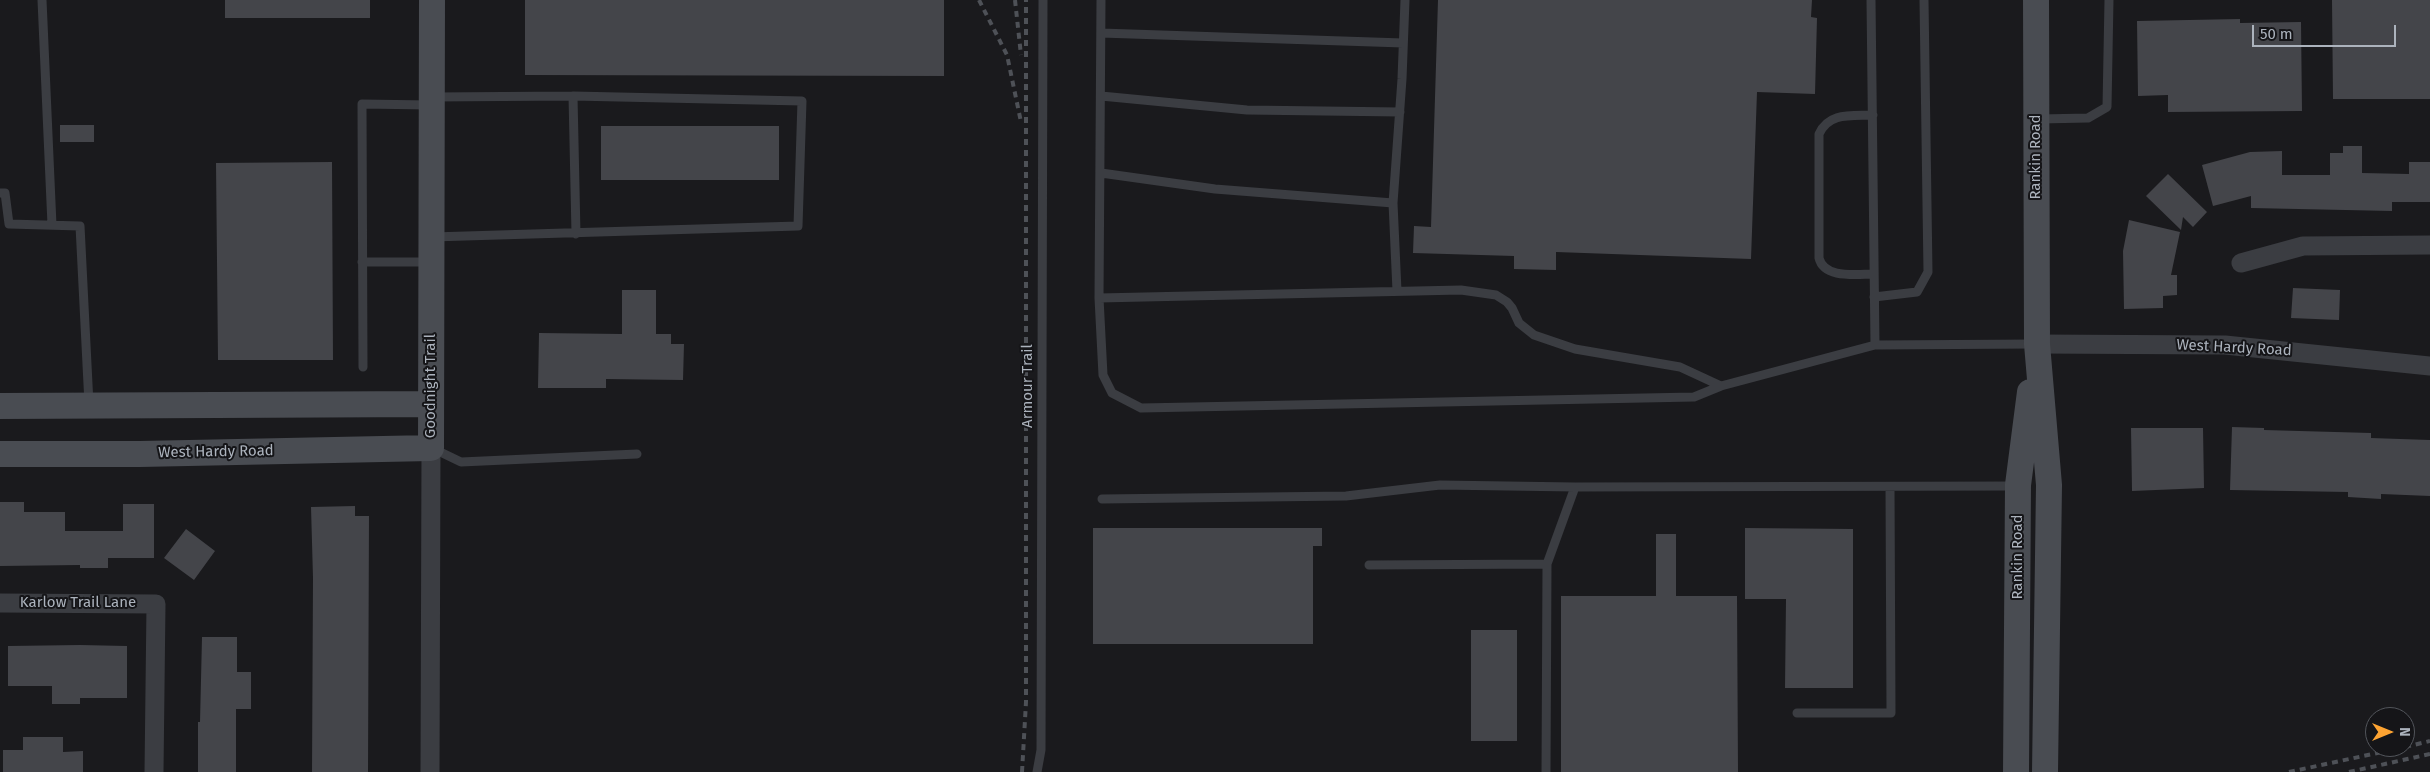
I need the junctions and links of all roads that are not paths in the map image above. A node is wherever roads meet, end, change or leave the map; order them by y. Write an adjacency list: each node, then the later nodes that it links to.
1 (42, 0): 21 (lane)
2 (432, 0): 14 (street, Goodnight Trail)
3 (1043, 0): 52 (lane, Armour Trail)
4 (1100, 0): 10 (lane)
5 (1405, 0): 11 (lane)
6 (1872, 0): 16 (lane)
7 (1924, 0): 29 (lane)
8 (2036, 0): 17 (street, Rankin Road)
9 (2109, 0): 17 (lane)
10 (1101, 33): 11 (lane); 13 (lane)
11 (1404, 42): 15 (lane)
12 (573, 96): 14 (lane); 22 (lane); 22 (lane)
13 (1101, 96): 15 (lane); 18 (lane)
14 (433, 101): 24 (street, Goodnight Trail); 25 (lane)
15 (1400, 112): 20 (lane)
16 (1872, 115): 27 (lane); 27 (lane)
17 (2036, 118): 31 (street, Rankin Road)
18 (1101, 173): 20 (lane); 30 (lane)
19 (0, 193): 21 (lane)
20 (1393, 203): 28 (lane)
21 (52, 225): 38 (lane)
22 (576, 234): 24 (lane)
23 (2430, 245): 26 (street)
24 (431, 249): 25 (lane); 36 (street, Goodnight Trail)
25 (362, 262): 34 (lane)
26 (2240, 263)
27 (1874, 274): 29 (lane)
28 (1397, 291): 30 (lane); 35 (lane)
29 (1874, 297): 32 (lane)
30 (1099, 298): 35 (lane)
31 (2036, 344): 32 (lane); 33 (street, West Hardy Road); 42 (street, Rankin Road); 55 (street, Rankin Road)
32 (1875, 345): 35 (lane)
33 (2430, 366)
34 (363, 368)
35 (1721, 386)
36 (431, 404): 38 (street); 39 (street, Goodnight Trail)
37 (0, 406): 38 (street)
38 (89, 406)
39 (432, 448): 40 (street, West Hardy Road); 41 (lane); 51 (street, Goodnight Trail)
40 (0, 454)
41 (637, 454)
42 (2018, 486): 44 (lane); 54 (street, Rankin Road)
43 (1575, 488): 44 (lane); 45 (lane); 46 (lane)
44 (1890, 488): 49 (lane)
45 (1102, 499)
46 (1547, 564): 47 (lane); 53 (lane)
47 (1369, 565)
48 (0, 603): 50 (street, Karlow Trail Lane)
49 (1797, 713)
50 (154, 772)
51 (430, 772)
52 (1037, 772)
53 (1546, 772)
54 (2016, 772)
55 (2045, 772)

